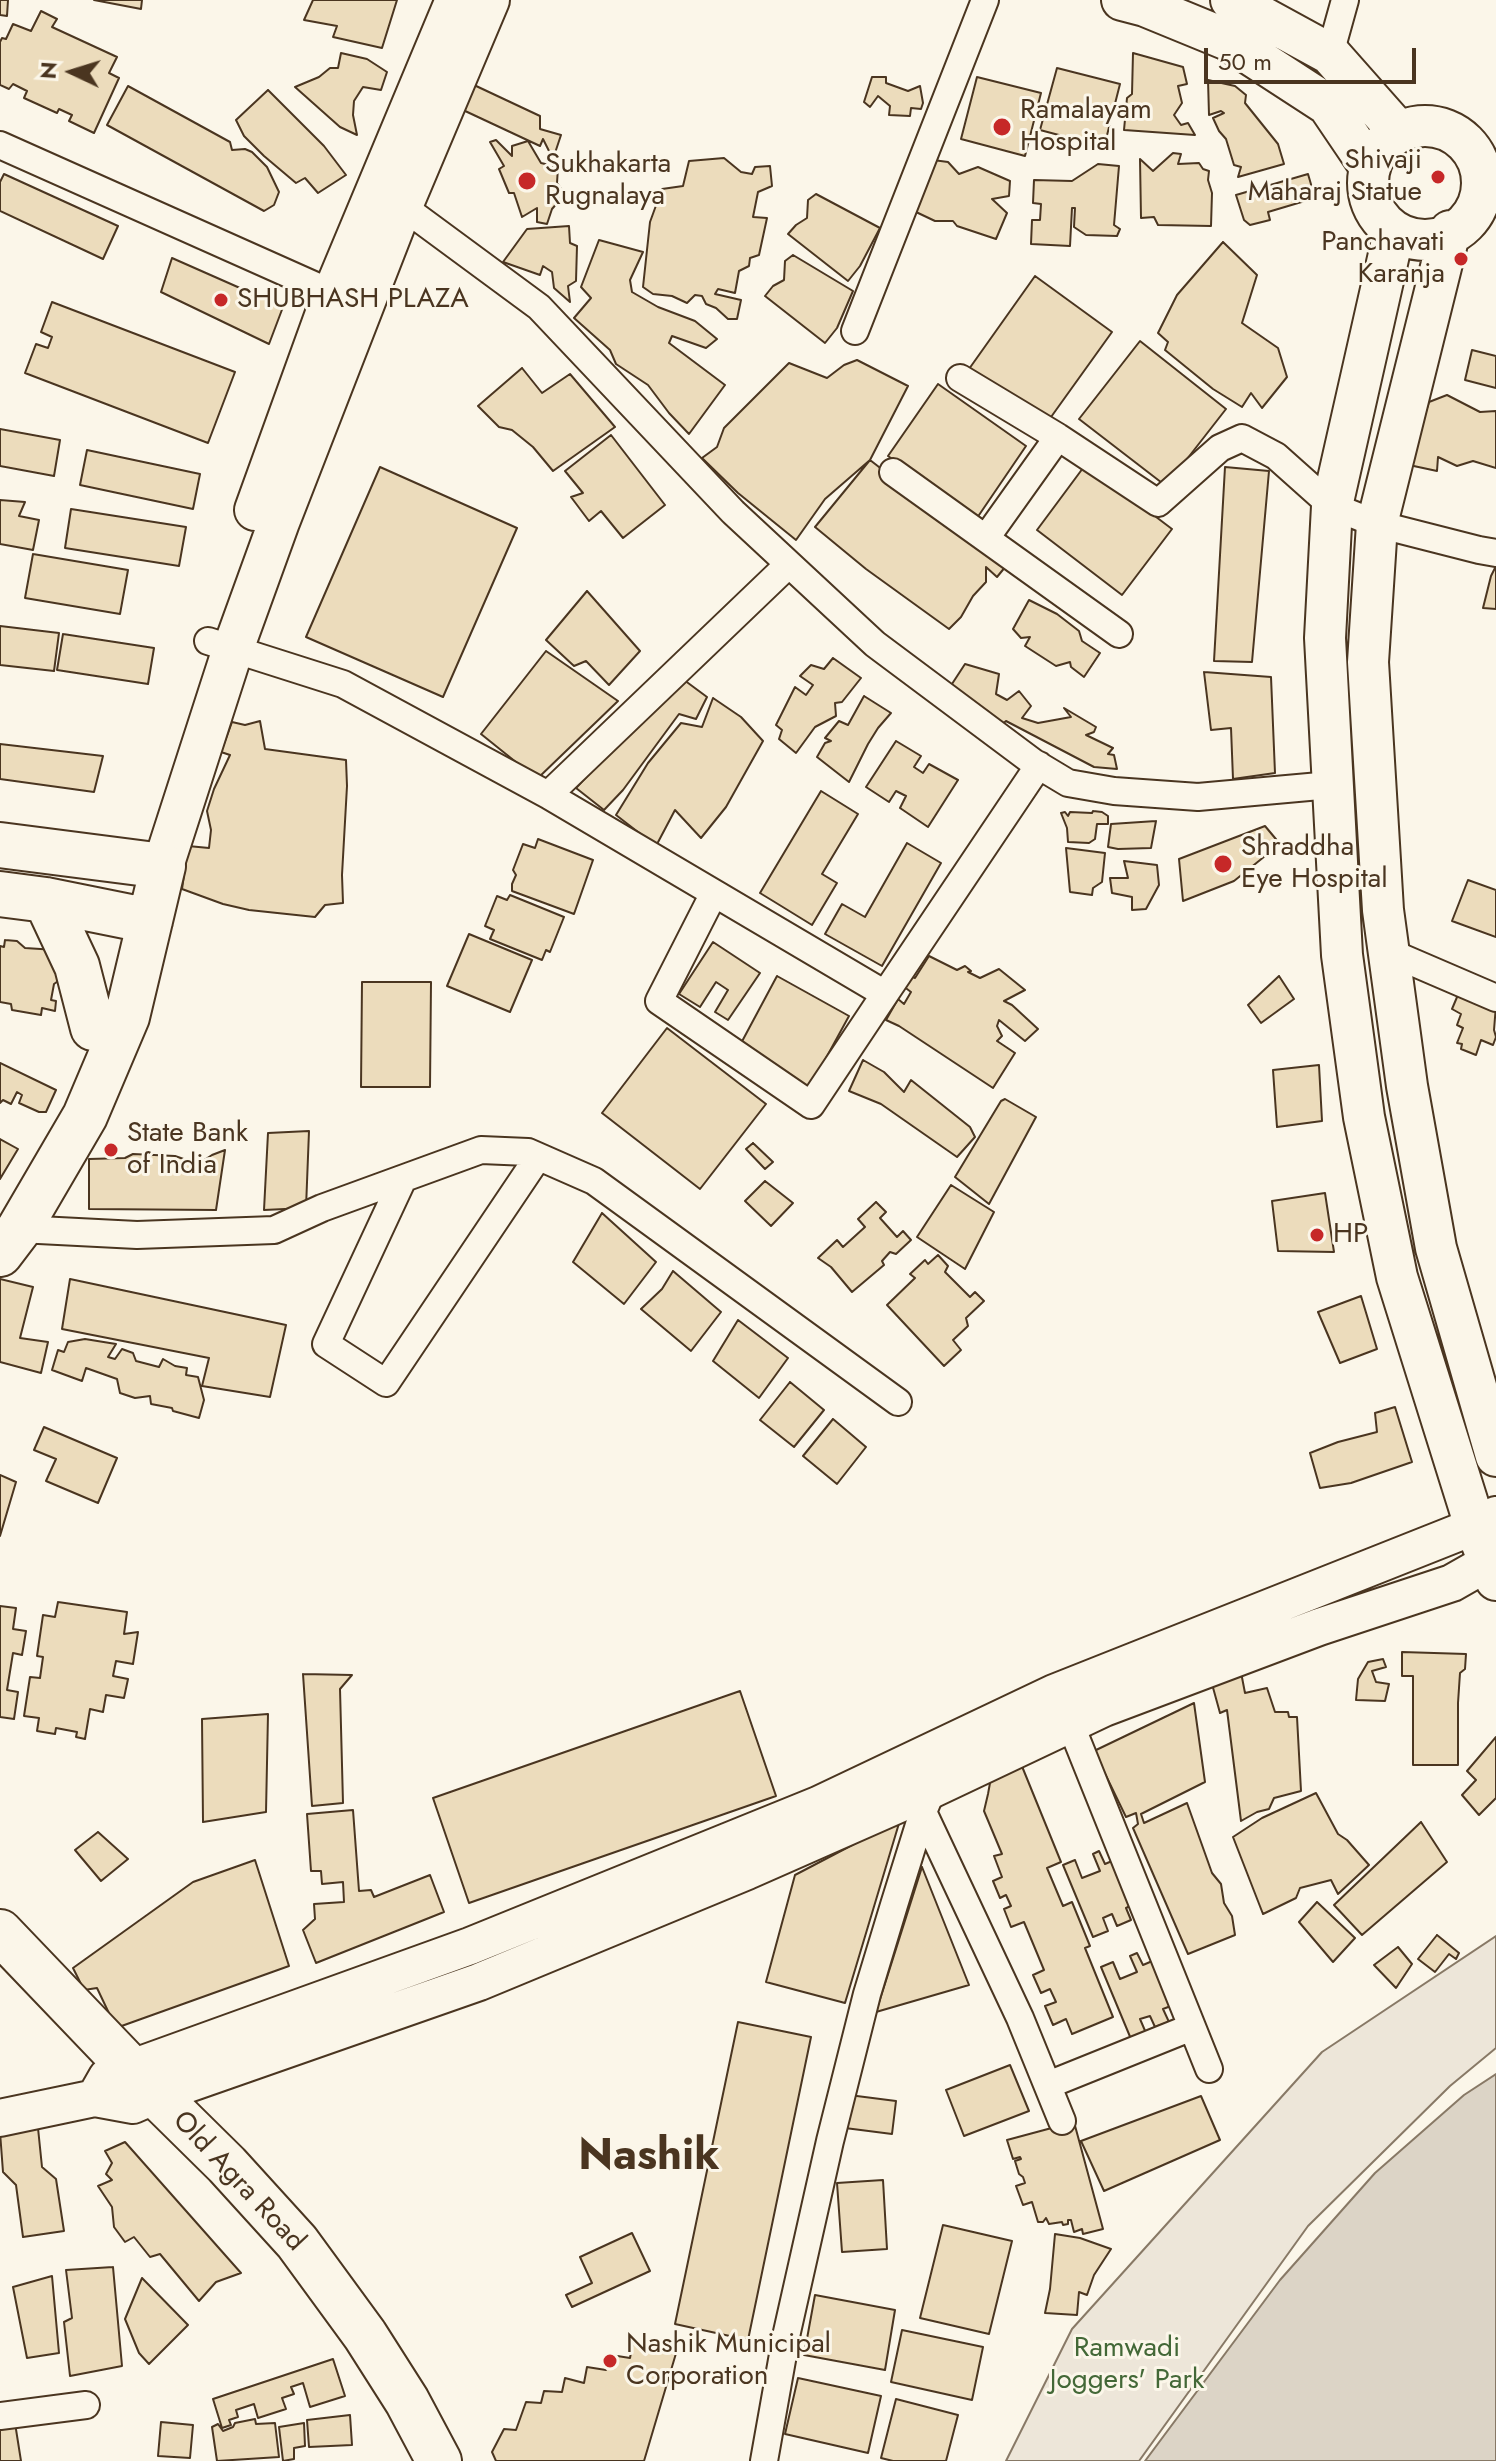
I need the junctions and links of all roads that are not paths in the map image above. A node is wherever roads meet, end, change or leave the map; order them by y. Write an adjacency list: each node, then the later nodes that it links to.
1 (456, 0): 12 (main road)
2 (489, 0): 12 (main road)
3 (985, 0): 16 (street)
4 (1122, 0): 10 (main road)
5 (1231, 0): 7 (main road)
6 (1345, 0): 7 (street)
7 (1330, 54): 8 (main road)
8 (1399, 132): 10 (main road); 11 (main road)
9 (0, 145): 15 (street)
10 (1370, 167): 14 (main road)
11 (1489, 191): 13 (main road)
12 (391, 194): 15 (main road); 24 (street)
13 (1450, 231): 14 (main road); 21 (main road)
14 (1394, 232): 20 (main road)
15 (348, 300): 26 (main road)
16 (855, 331)
17 (960, 378): 18 (street)
18 (1058, 437): 20 (street); 22 (street)
19 (893, 472): 22 (street)
20 (1332, 506): 21 (street); 28 (main road)
21 (1377, 524): 23 (street); 36 (main road)
22 (986, 538): 25 (street)
23 (1496, 553)
24 (788, 565): 27 (street); 29 (street)
25 (1119, 634)
26 (220, 645): 29 (street); 31 (main road)
27 (1039, 765): 28 (street); 37 (street)
28 (1331, 785): 45 (main road)
29 (548, 795): 32 (street)
30 (0, 845): 31 (highway)
31 (150, 864): 35 (highway)
32 (714, 893): 37 (street); 37 (street)
33 (0, 894): 34 (highway)
34 (46, 900): 35 (highway); 39 (highway)
35 (137, 919): 39 (highway); 42 (highway)
36 (1389, 952): 38 (street); 44 (main road)
37 (885, 994)
38 (1496, 998)
39 (93, 1028): 42 (highway)
40 (538, 1157): 41 (street); 41 (street); 43 (street)
41 (403, 1179): 42 (street)
42 (6, 1234)
43 (898, 1402)
44 (1496, 1456)
45 (1490, 1545): 46 (street); 47 (street)
46 (1070, 1723): 48 (street); 51 (street)
47 (956, 1738): 48 (street); 54 (street)
48 (928, 1801): 53 (street); 54 (street); 61 (street)
49 (0, 1932): 54 (highway, Old Agra Road)
50 (0, 1968): 54 (highway, Old Agra Road)
51 (1192, 2027): 52 (street); 53 (street)
52 (1209, 2069)
53 (1048, 2085): 56 (street)
54 (125, 2089): 55 (street); 59 (highway, Old Agra Road); 60 (highway, Old Agra Road)
55 (0, 2118)
56 (1062, 2121)
57 (86, 2405): 58 (street)
58 (0, 2416)
59 (407, 2461)
60 (439, 2461)
61 (764, 2461)

